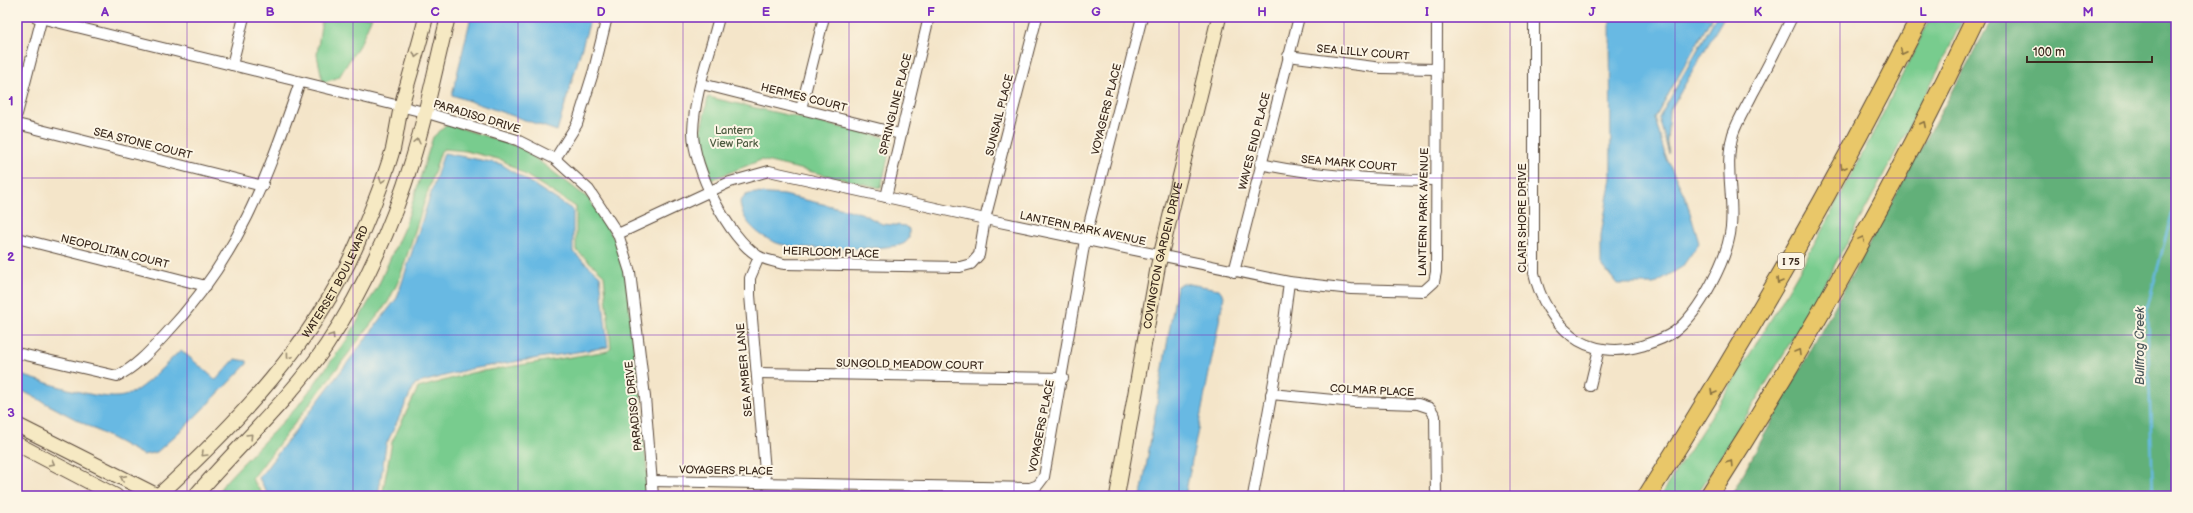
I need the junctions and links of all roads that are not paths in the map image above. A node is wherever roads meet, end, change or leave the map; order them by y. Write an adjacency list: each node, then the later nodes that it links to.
1 (40, 17): 19 (street, PARADISO DRIVE); 26 (street)
2 (244, 17): 19 (street)
3 (426, 17): 23 (street, WATERSET BOULEVARD, one-way to 23)
4 (448, 17): 25 (street, WATERSET BOULEVARD)
5 (607, 17): 29 (street)
6 (719, 17): 22 (street, HEIRLOOM PLACE)
7 (824, 17): 24 (street)
8 (929, 17): 28 (street, SPRINGLINE PLACE)
9 (1037, 17): 35 (street, SUNSAIL PLACE)
10 (1142, 17): 38 (street, VOYAGERS PLACE)
11 (1220, 17): 40 (street, COVINGTON GARDEN DRIVE)
12 (1298, 17): 18 (street, WAVES END PLACE)
13 (1437, 17): 20 (street, LANTERN PARK AVENUE)
14 (1534, 17): 44 (street, CLAIR SHORE DRIVE)
15 (1792, 17): 44 (street, CLAIR SHORE DRIVE)
16 (1920, 17): 61 (highway, I 75, one-way to 61)
17 (1976, 17): 62 (highway, one-way to 17)
18 (1288, 56): 20 (street, SEA LILLY COURT); 30 (street, WAVES END PLACE)
19 (232, 65): 21 (street, PARADISO DRIVE)
20 (1436, 69): 31 (street, LANTERN PARK AVENUE)
21 (300, 82): 23 (street, PARADISO DRIVE); 32 (street)
22 (702, 84): 24 (street, HERMES COURT); 33 (street, HEIRLOOM PLACE)
23 (401, 107): 25 (street, PARADISO DRIVE); 55 (street, WATERSET BOULEVARD, one-way to 55)
24 (801, 109): 28 (street, HERMES COURT)
25 (424, 112): 29 (street, PARADISO DRIVE); 56 (street, WATERSET BOULEVARD, one-way to 25)
26 (17, 114)
27 (17, 124): 32 (street, SEA STONE COURT)
28 (900, 134): 34 (street, SPRINGLINE PLACE)
29 (555, 159): 36 (street, PARADISO DRIVE)
30 (1260, 164): 31 (street, SEA MARK COURT); 41 (street, WAVES END PLACE)
31 (1436, 180): 42 (street, LANTERN PARK AVENUE)
32 (263, 186): 43 (street)
33 (710, 190): 34 (street, LANTERN PARK AVENUE); 36 (street, LANTERN PARK AVENUE); 39 (street, HEIRLOOM PLACE)
34 (886, 198): 35 (street, LANTERN PARK AVENUE)
35 (985, 219): 38 (street, LANTERN PARK AVENUE); 39 (street, HEIRLOOM PLACE)
36 (618, 234): 52 (street, PARADISO DRIVE)
37 (17, 238): 43 (street, NEOPOLITAN COURT)
38 (1086, 240): 40 (street, LANTERN PARK AVENUE); 47 (street, VOYAGERS PLACE)
39 (759, 256): 46 (street, SEA AMBER LANE)
40 (1160, 256): 41 (street, LANTERN PARK AVENUE); 58 (street, COVINGTON GARDEN DRIVE)
41 (1234, 272): 42 (street, LANTERN PARK AVENUE)
42 (1289, 282): 49 (street)
43 (206, 286): 45 (street)
44 (1599, 349): 48 (street)
45 (17, 353)
46 (757, 372): 47 (street, SUNGOLD MEADOW COURT); 53 (street, SEA AMBER LANE)
47 (1063, 378): 53 (street, VOYAGERS PLACE)
48 (1590, 386)
49 (1271, 394): 59 (street); 60 (street, COLMAR PLACE)
50 (17, 425): 55 (street, one-way to 50)
51 (17, 444): 54 (street, one-way to 54)
52 (652, 481): 53 (street, VOYAGERS PLACE); 57 (street, PARADISO DRIVE)
53 (766, 483)
54 (116, 496)
55 (158, 496)
56 (195, 496)
57 (653, 496)
58 (1117, 496)
59 (1252, 496)
60 (1436, 496)
61 (1647, 496)
62 (1709, 496)

